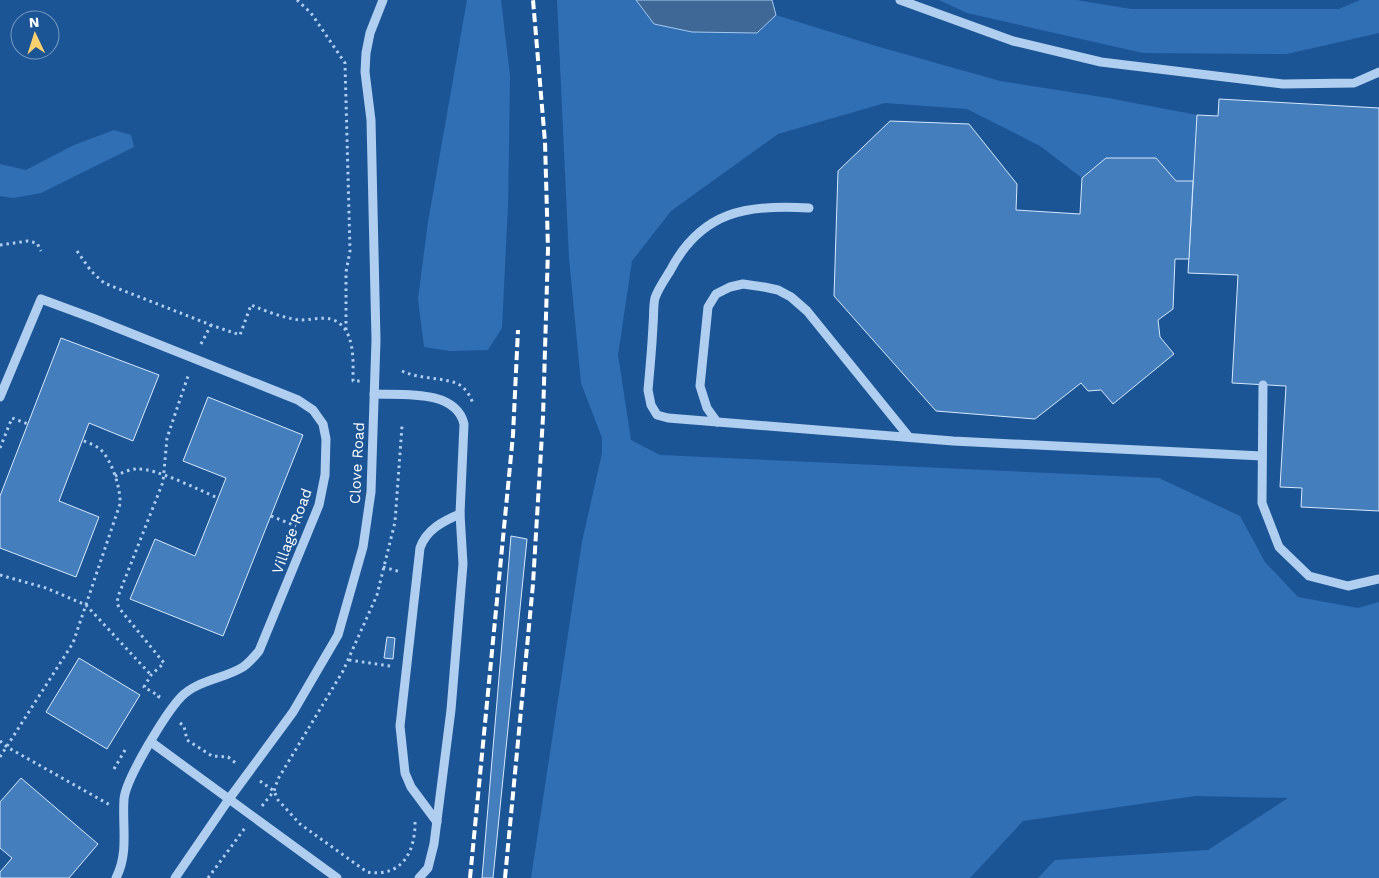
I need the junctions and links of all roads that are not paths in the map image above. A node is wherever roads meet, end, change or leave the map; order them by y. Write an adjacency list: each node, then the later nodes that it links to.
1 (383, 0): 6 (street, Clove Road)
2 (900, 0): 3 (street)
3 (1379, 72)
4 (809, 208): 8 (street)
5 (1263, 385): 10 (street)
6 (374, 394): 11 (street); 14 (street, Clove Road)
7 (0, 396): 13 (street, Village Road)
8 (717, 422): 9 (street); 9 (street)
9 (909, 437): 10 (street)
10 (1262, 456): 12 (street)
11 (460, 514): 15 (street); 15 (street)
12 (1379, 579)
13 (151, 742): 14 (street); 16 (street, Village Road)
14 (229, 799): 17 (street, Clove Road); 18 (street)
15 (437, 822): 19 (street)
16 (116, 878)
17 (175, 878)
18 (337, 878)
19 (418, 878)

